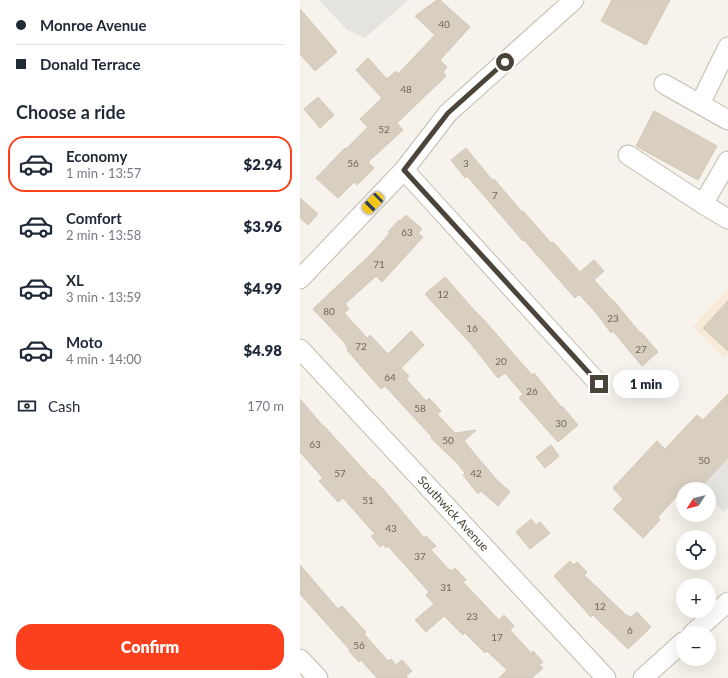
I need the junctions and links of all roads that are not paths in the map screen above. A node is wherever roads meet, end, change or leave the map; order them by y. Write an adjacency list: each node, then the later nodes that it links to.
1 (574, 0): 8 (street)
2 (728, 47): 4 (street)
3 (664, 84): 4 (street)
4 (700, 104): 5 (street)
5 (728, 120)
6 (628, 155): 9 (street)
7 (728, 161): 9 (street)
8 (404, 170): 11 (street); 13 (street)
9 (703, 204): 10 (street)
10 (728, 219)
11 (300, 279)
12 (300, 349): 19 (street, Southwick Avenue)
13 (599, 384)
14 (728, 602): 15 (street)
15 (701, 626)
16 (676, 648): 20 (street)
17 (300, 659): 18 (street)
18 (318, 678)
19 (606, 678)
20 (642, 678)

